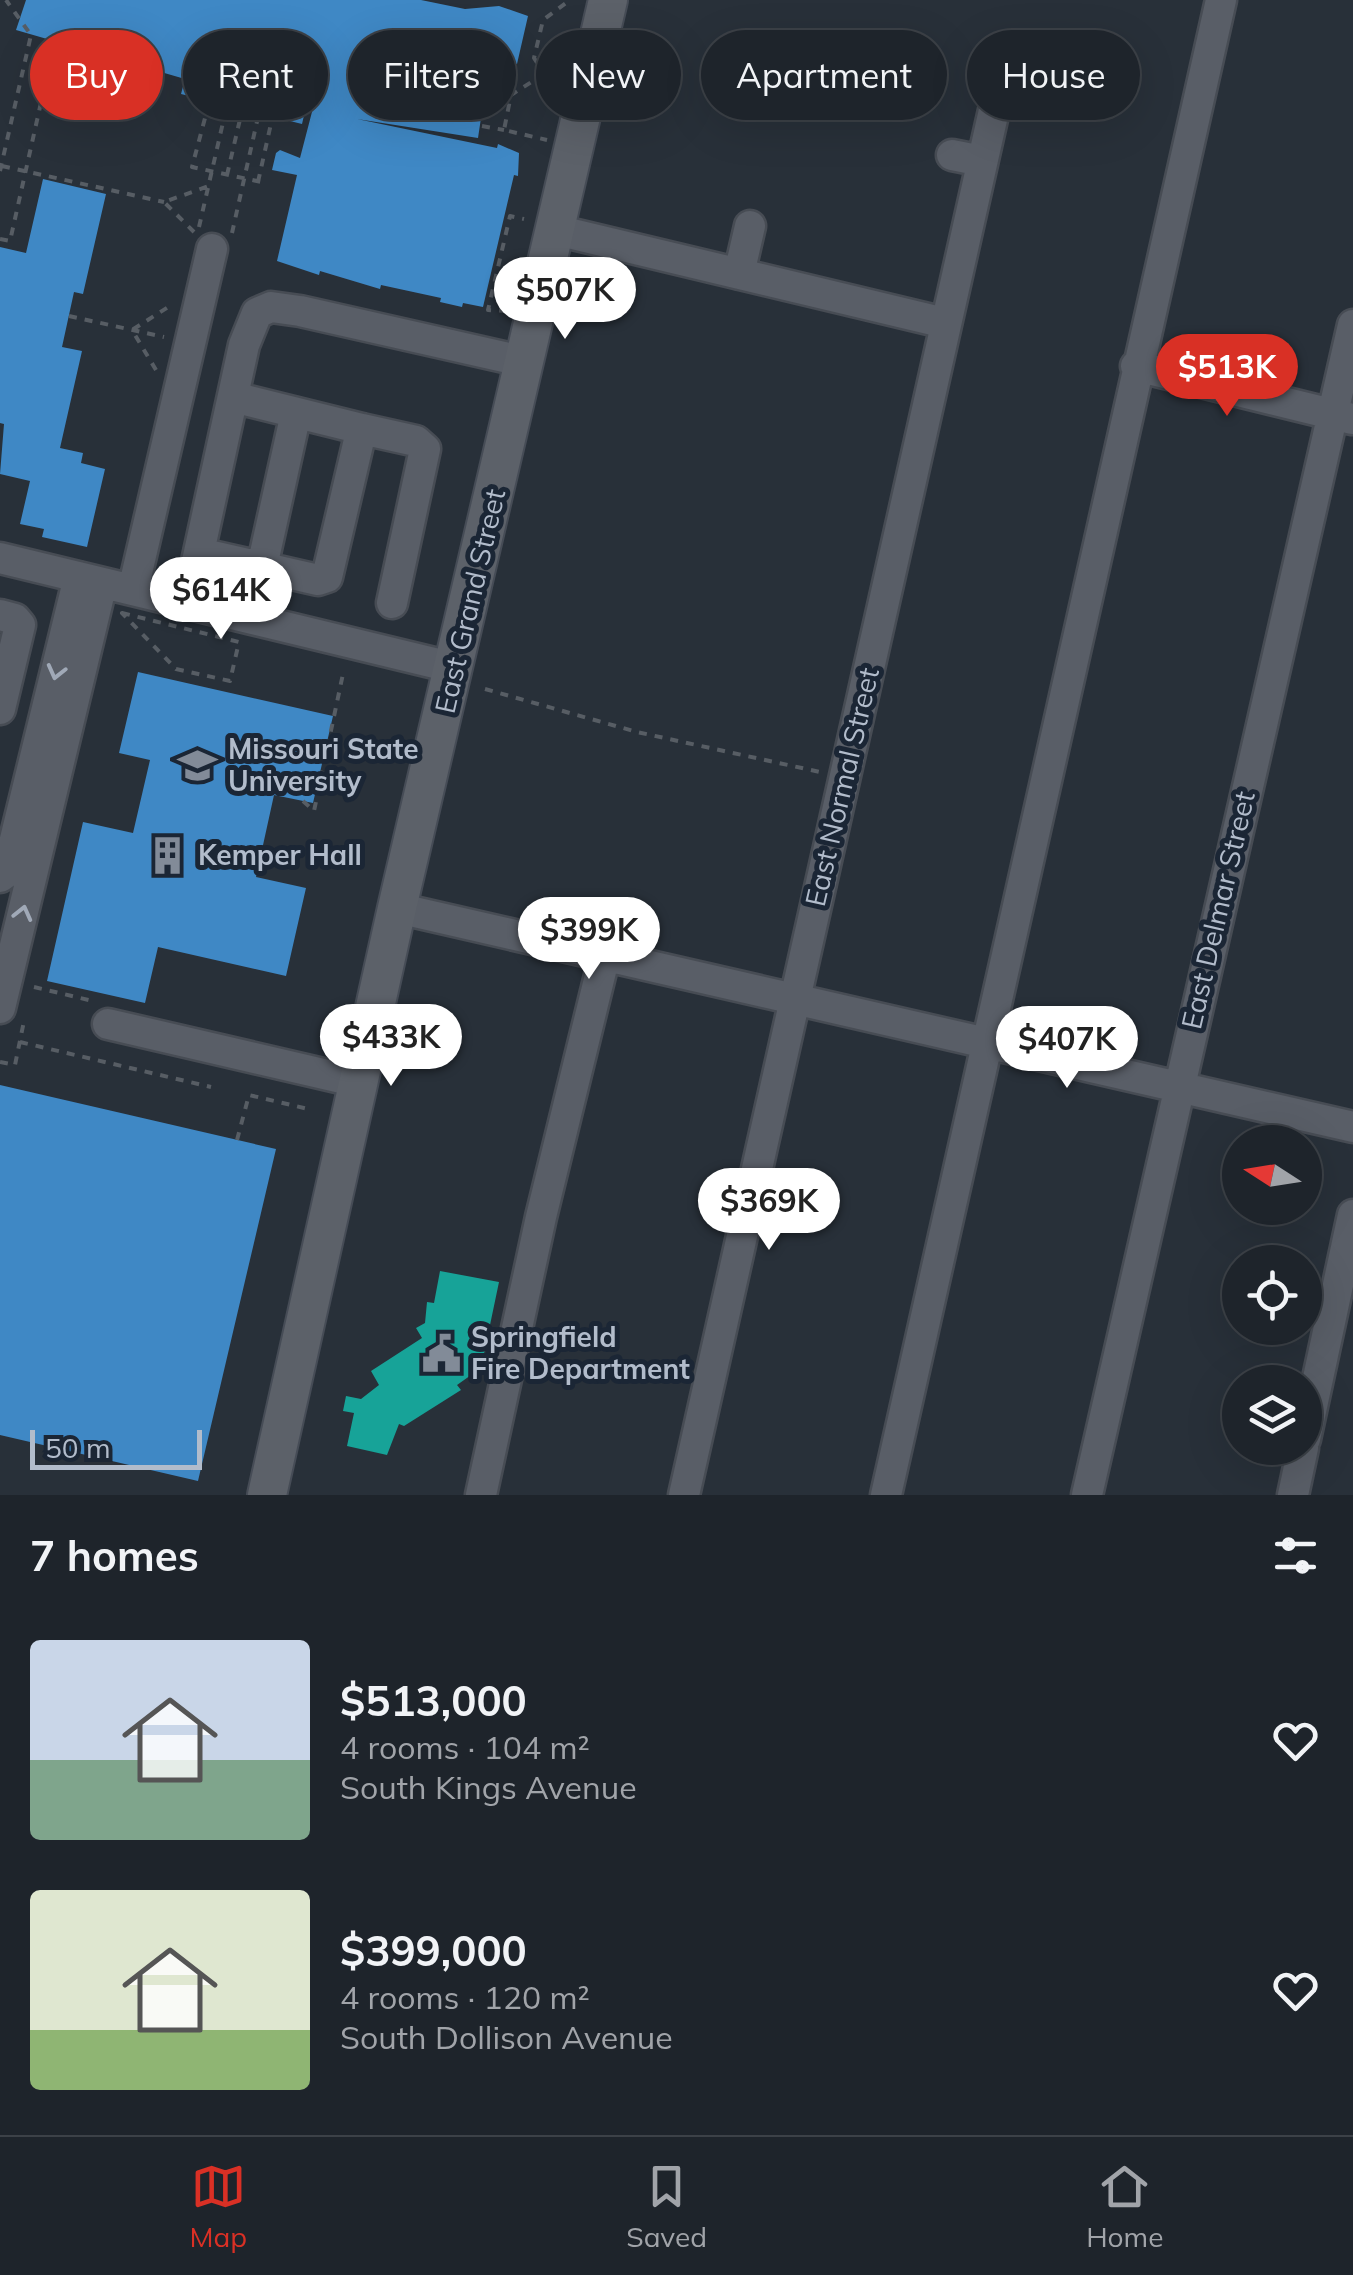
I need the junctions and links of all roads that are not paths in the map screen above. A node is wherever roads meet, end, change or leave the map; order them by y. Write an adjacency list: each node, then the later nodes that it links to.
1 (608, 0): 6 (main road, East Grand Street)
2 (1221, 0): 13 (street)
3 (991, 120): 5 (street, East Normal Street)
4 (952, 155): 5 (street)
5 (982, 160): 10 (street, East Normal Street)
6 (544, 226): 9 (street); 12 (main road, East Grand Street)
7 (750, 226): 9 (street)
8 (222, 244): 22 (street)
9 (739, 274): 10 (street)
10 (945, 324): 31 (street, East Normal Street)
11 (1353, 325): 16 (street, East Delmar Street)
12 (526, 362): 14 (street); 26 (main road, East Grand Street)
13 (1136, 366): 16 (street); 34 (street)
14 (233, 398): 15 (street); 18 (street)
15 (296, 413): 17 (street); 20 (street)
16 (1343, 416): 36 (street, East Delmar Street)
17 (362, 429): 20 (street); 24 (street)
18 (199, 553): 20 (street); 23 (street)
19 (0, 558): 21 (street)
20 (262, 568)
21 (91, 580): 22 (street); 28 (street, one-way to 28); 32 (street, one-way to 21)
22 (127, 601): 23 (street)
23 (188, 603): 26 (street)
24 (392, 603)
25 (0, 615): 27 (street)
26 (470, 678): 29 (main road, East Grand Street)
27 (0, 710)
28 (0, 877)
29 (397, 908): 30 (street); 35 (main road, East Grand Street)
30 (605, 955): 31 (street); 42 (street)
31 (795, 997): 34 (street); 43 (street, East Normal Street)
32 (0, 1008)
33 (108, 1024): 35 (street)
34 (986, 1041): 36 (street); 44 (street)
35 (358, 1082): 41 (main road, East Grand Street)
36 (1177, 1085): 37 (street); 45 (street, East Delmar Street)
37 (1353, 1128)
38 (1353, 1214): 39 (street)
39 (1321, 1365)
40 (1299, 1465): 46 (street)
41 (267, 1495)
42 (481, 1495)
43 (684, 1495)
44 (886, 1495)
45 (1087, 1495)
46 (1293, 1495)

